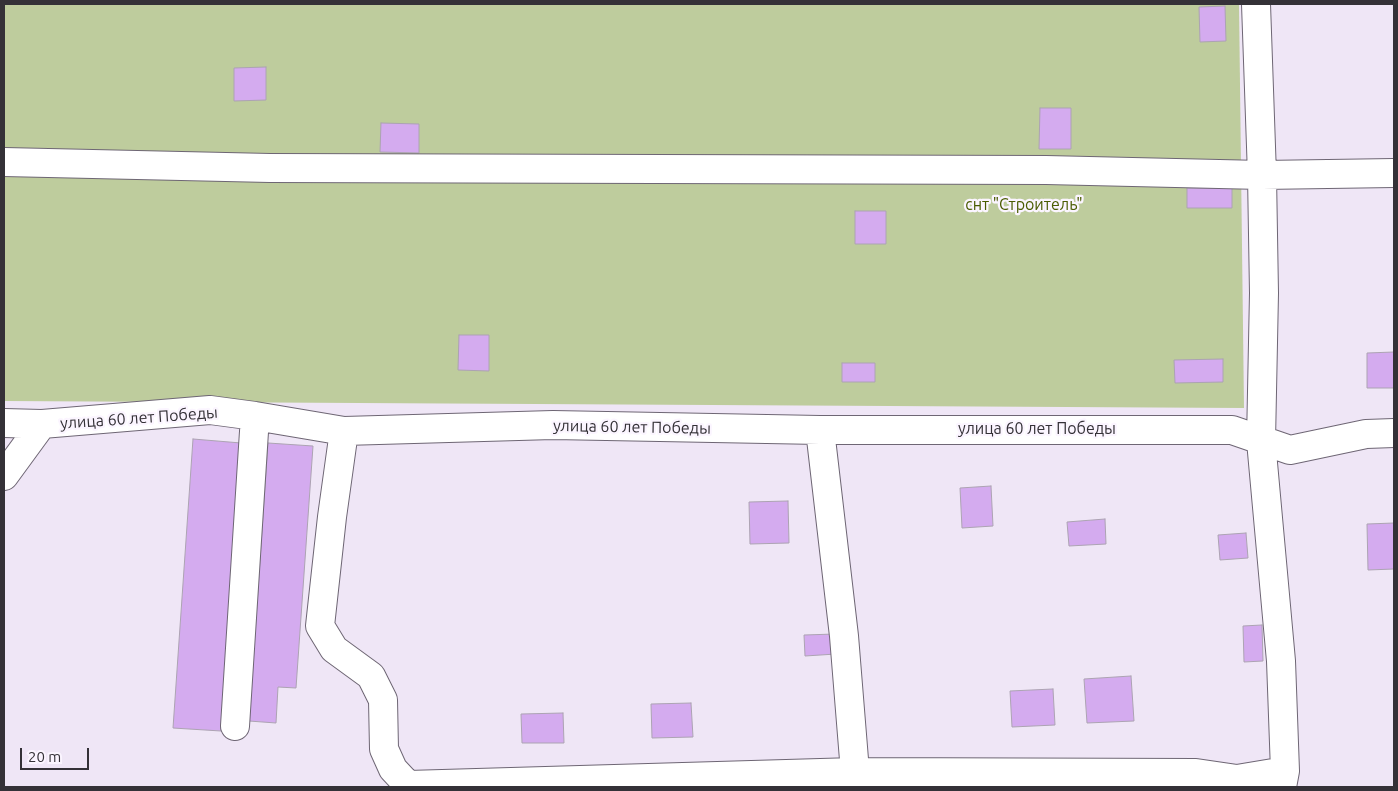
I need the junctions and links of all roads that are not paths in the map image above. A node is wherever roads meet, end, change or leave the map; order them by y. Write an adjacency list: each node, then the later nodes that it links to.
1 (1256, 4): 4 (street)
2 (4, 162): 4 (street)
3 (1394, 174): 4 (street)
4 (1262, 175): 11 (street)
5 (255, 416): 7 (street, улица 60 лет Победы); 9 (street, улица 60 лет Победы); 13 (street)
6 (4, 423): 7 (street, улица 60 лет Победы)
7 (42, 424): 12 (street)
8 (820, 430): 9 (street, улица 60 лет Победы); 11 (street, улица 60 лет Победы); 14 (street)
9 (344, 431): 14 (street)
10 (1394, 433): 11 (street, улица 60 лет Победы)
11 (1261, 441): 15 (street)
12 (4, 476)
13 (235, 726)
14 (855, 772): 15 (street)
15 (1284, 779)

